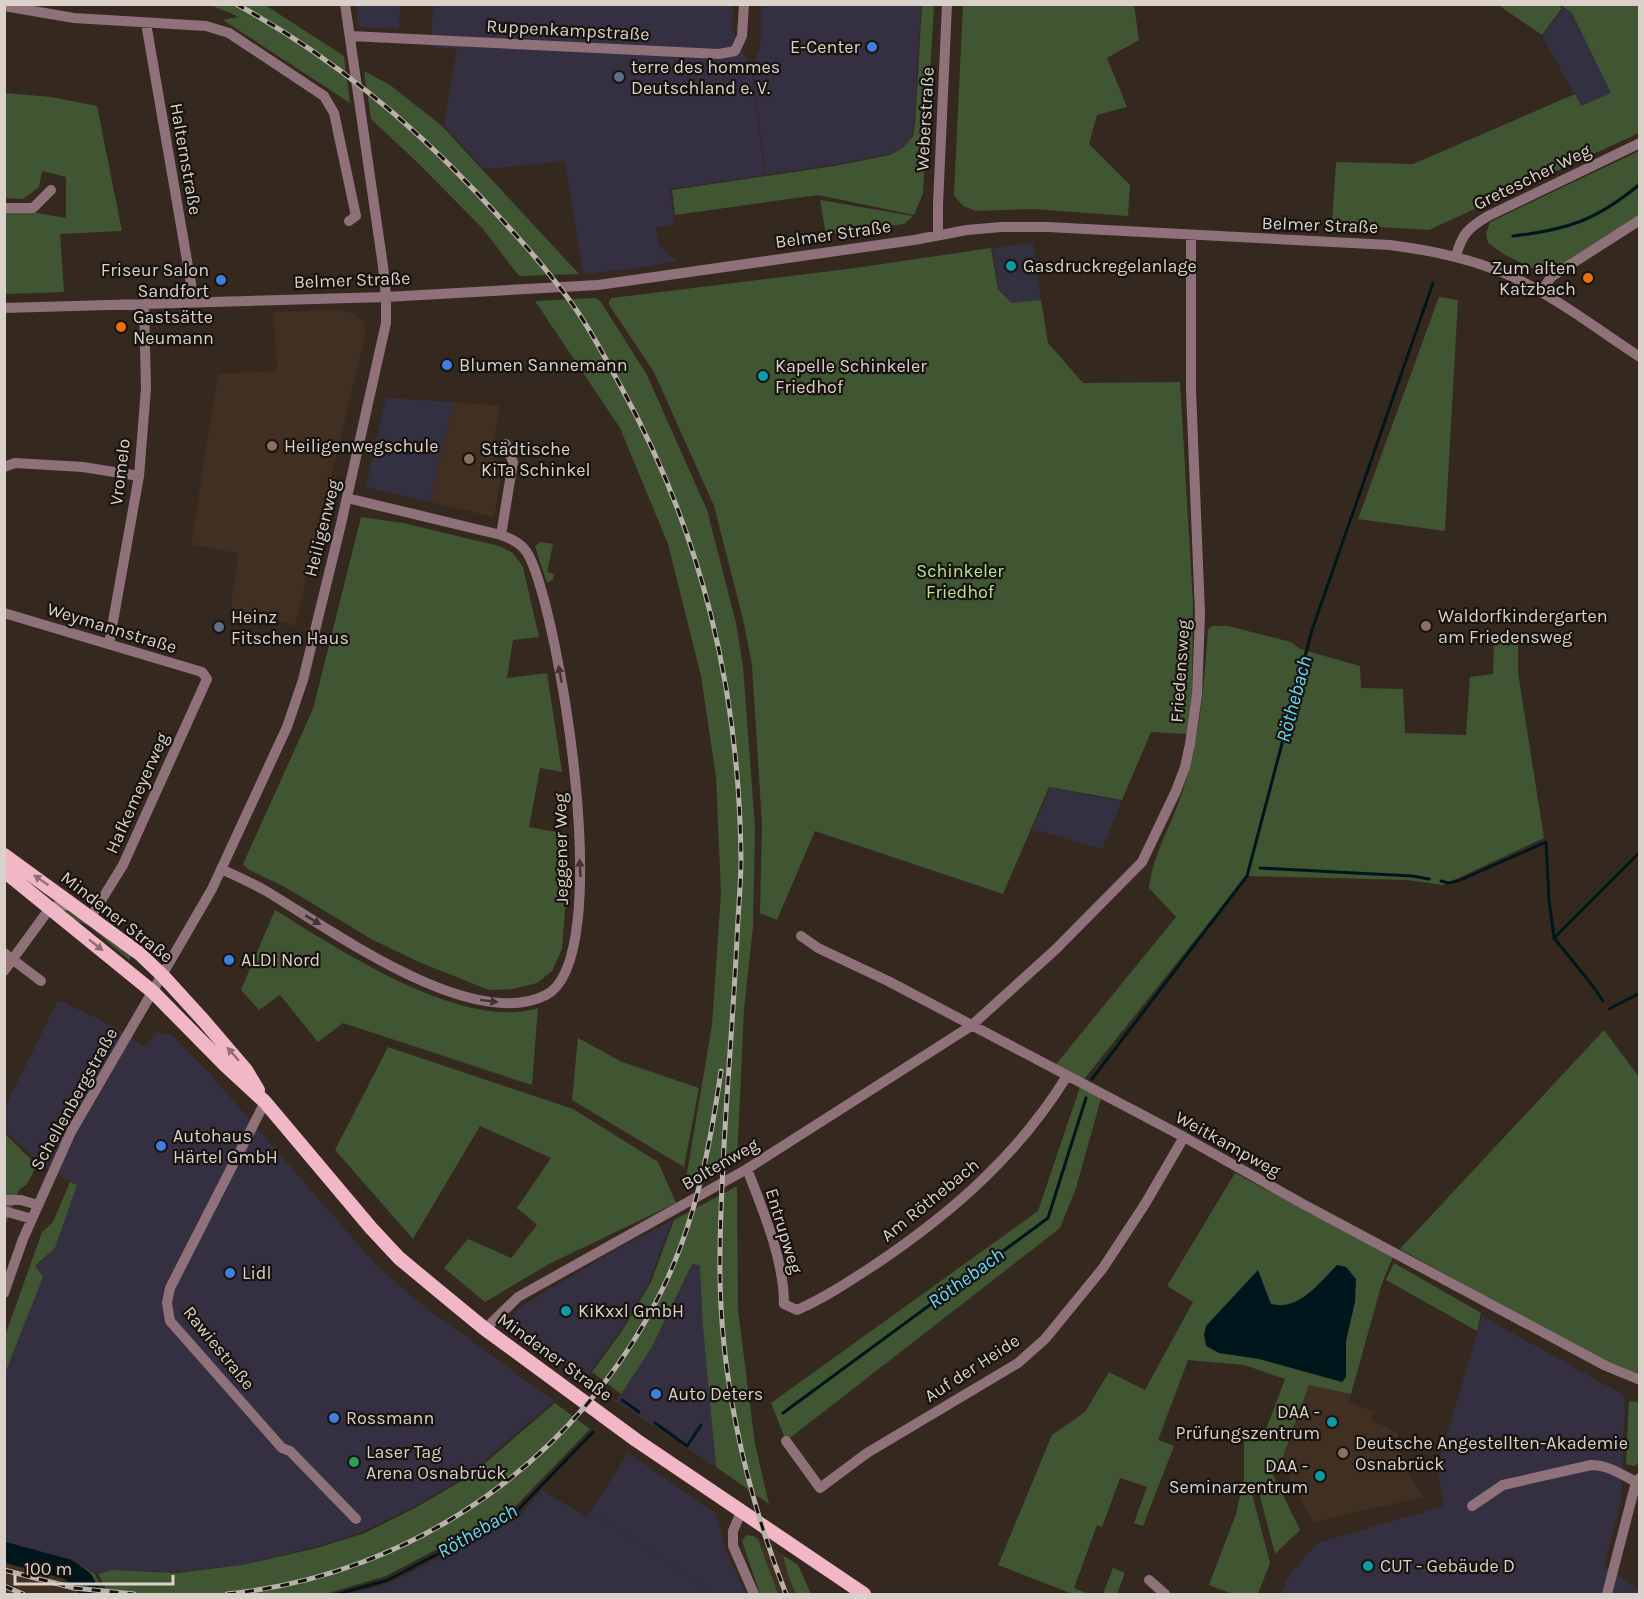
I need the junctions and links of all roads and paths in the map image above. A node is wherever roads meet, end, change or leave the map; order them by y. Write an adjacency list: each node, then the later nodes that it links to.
1 (345, 4): 6 (street, Heiligenweg)
2 (744, 4): 6 (street, Ruppenkampstraße)
3 (947, 4): 12 (street, Weberstraße)
4 (4, 6): 5 (street)
5 (146, 23): 11 (street); 17 (street, Halternstraße)
6 (350, 36): 16 (street, Heiligenweg)
7 (1640, 143): 14 (street, Gretescher Weg)
8 (51, 190): 9 (street)
9 (4, 208)
10 (1640, 220): 15 (street)
11 (350, 221)
12 (938, 235): 13 (street, Belmer Straße); 16 (street, Belmer Straße)
13 (1191, 236): 14 (street, Belmer Straße); 41 (street, Friedensweg)
14 (1456, 256): 15 (street, Belmer Straße)
15 (1541, 292): 20 (street, Belmer Straße)
16 (386, 297): 17 (street, Belmer Straße); 24 (street, Heiligenweg)
17 (194, 301): 18 (street, Belmer Straße)
18 (144, 303): 19 (street, Belmer Straße); 23 (street, Vromelo)
19 (4, 308)
20 (1640, 357)
21 (506, 444): 25 (street)
22 (4, 467): 23 (street)
23 (138, 476): 27 (street, Vromelo)
24 (347, 498): 25 (street, Jeggener Weg); 30 (street, Heiligenweg)
25 (501, 535): 30 (street, Jeggener Weg, one-way to 25)
26 (4, 613): 27 (street, Weymannstraße)
27 (109, 644): 28 (street, Weymannstraße)
28 (207, 679): 34 (street, Hafkemeyerweg)
29 (4, 855): 32 (main road, Mindener Straße, one-way to 29)
30 (221, 869): 38 (street, Heiligenweg)
31 (4, 871): 33 (main road, Mindener Straße)
32 (76, 906): 33 (street); 34 (main road, Mindener Straße)
33 (50, 908): 36 (street); 40 (main road, Mindener Straße, one-way to 40)
34 (91, 917): 38 (main road, Mindener Straße)
35 (801, 936): 41 (street, Weitkampweg)
36 (9, 956): 37 (street); 39 (street)
37 (4, 972)
38 (163, 976): 40 (street, Heiligenweg); 43 (main road, Mindener Straße, one-way to 38)
39 (41, 981)
40 (153, 992): 43 (main road, Mindener Straße); 47 (street, Schellenbergstraße)
41 (971, 1026): 42 (street, Weitkampweg); 45 (street, Boltenweg)
42 (1067, 1076): 44 (street, Weitkampweg); 51 (street, Am Röthebach)
43 (265, 1102): 52 (main road, Mindener Straße); 58 (street, Rawiestraße)
44 (1184, 1137): 53 (street, Weitkampweg); 54 (street, Auf der Heide)
45 (747, 1169): 51 (street, Entrupweg); 52 (street, Boltenweg)
46 (4, 1200): 47 (street)
47 (38, 1205): 49 (street, Schellenbergstraße)
48 (4, 1212): 49 (street)
49 (32, 1219): 50 (street, Schellenbergstraße)
50 (4, 1293)
51 (783, 1304)
52 (485, 1329): 57 (main road, Mindener Straße)
53 (1640, 1380)
54 (786, 1441)
55 (1638, 1480): 56 (street); 63 (street)
56 (1472, 1506)
57 (741, 1512): 60 (street); 61 (main road, Mindener Straße)
58 (356, 1520)
59 (1149, 1580): 62 (street)
60 (754, 1594)
61 (864, 1594)
62 (1165, 1594)
63 (1607, 1594)

